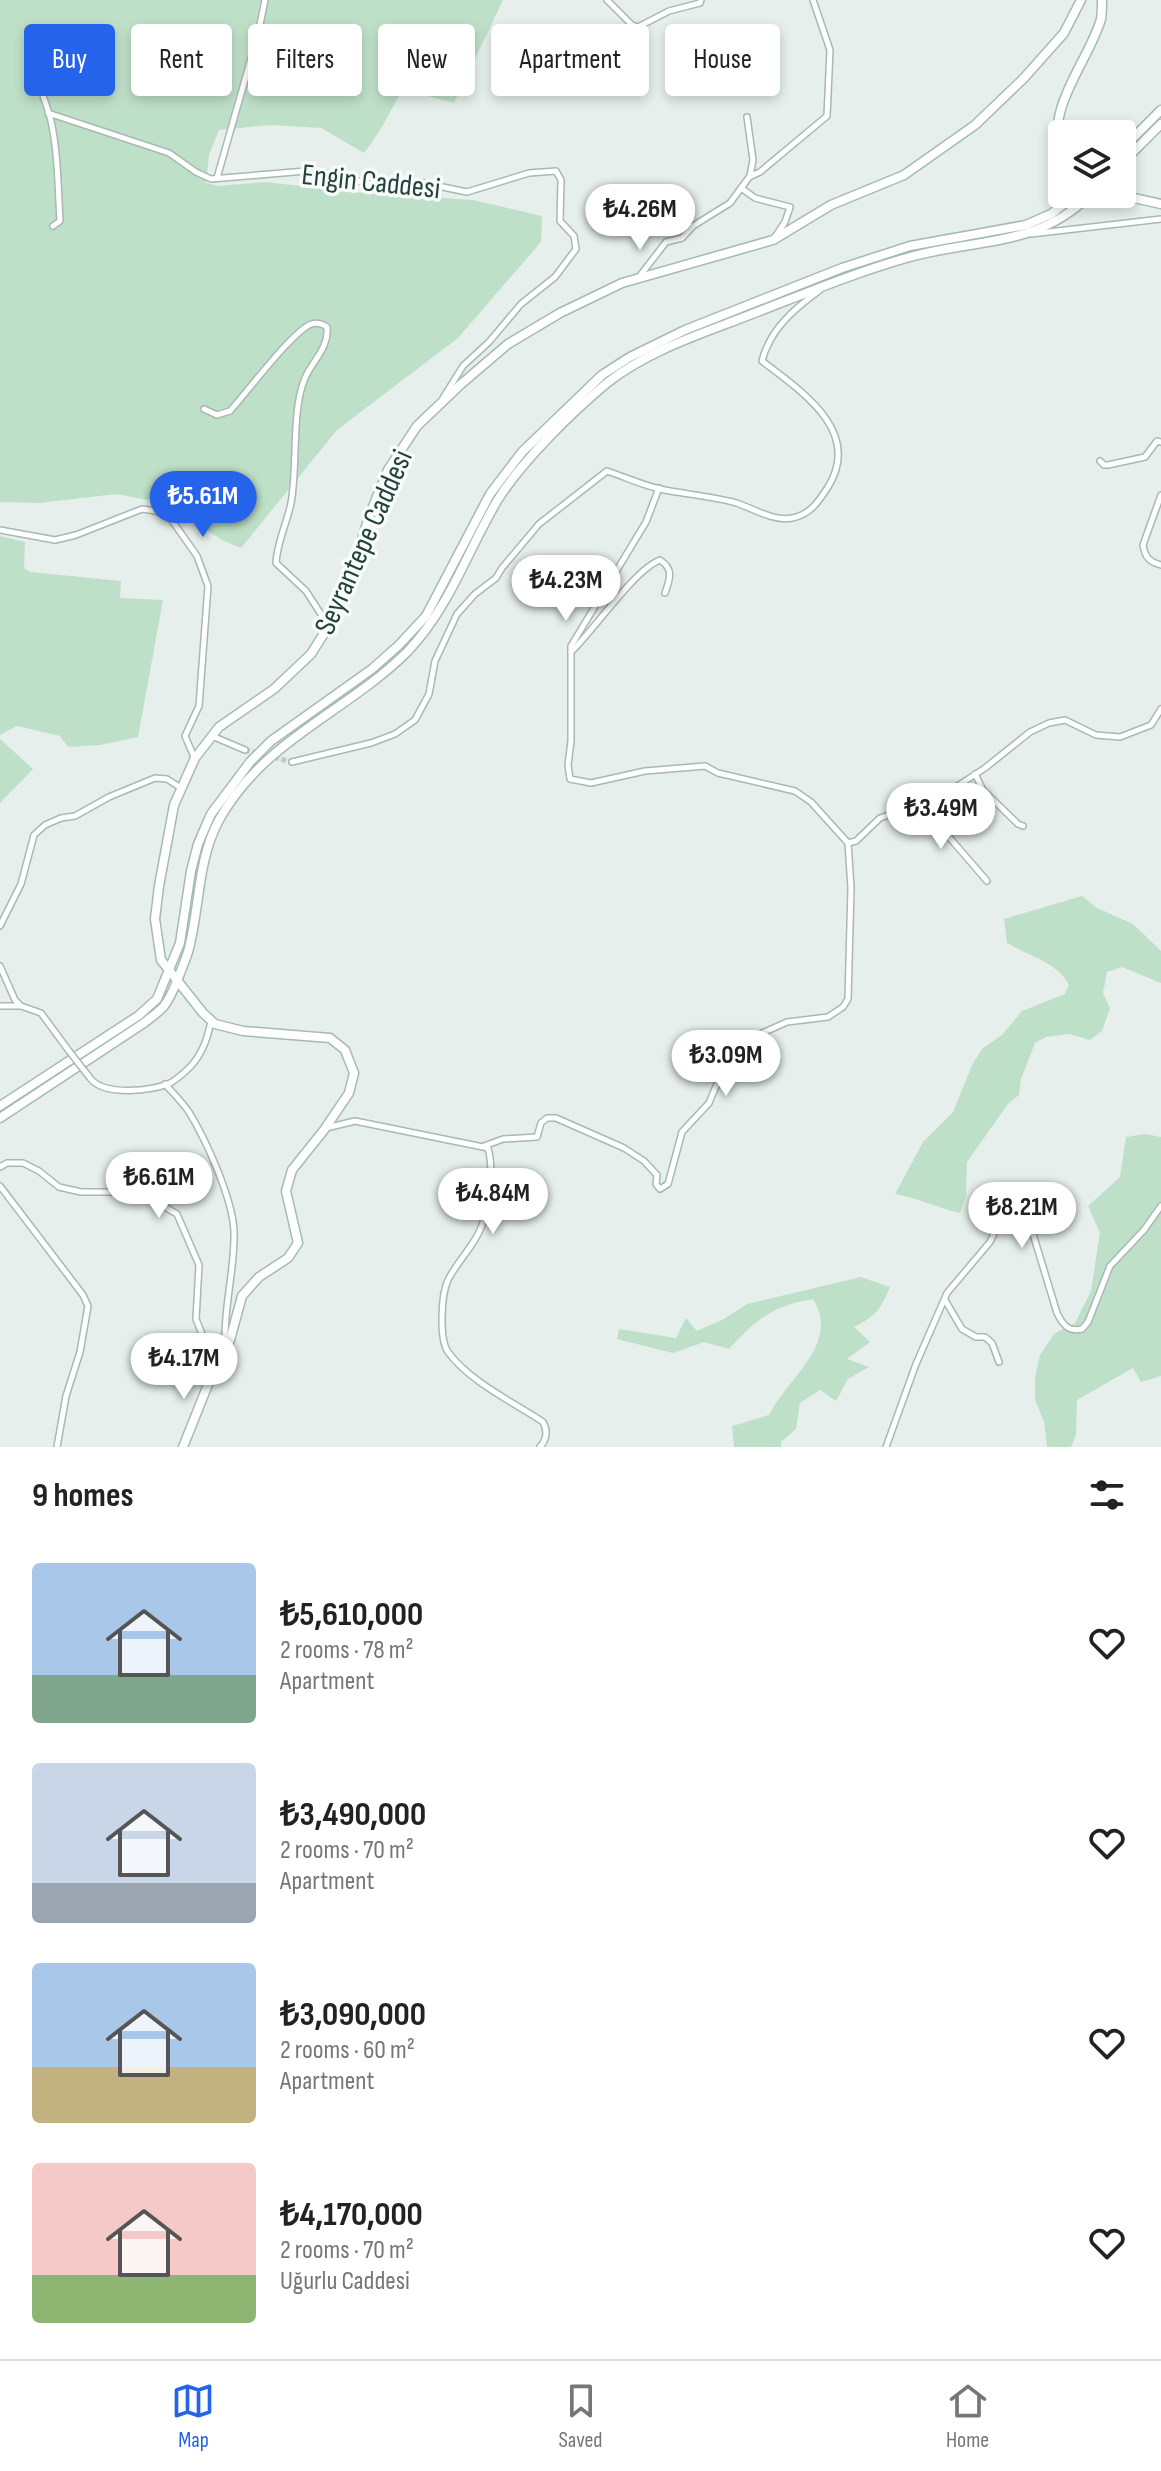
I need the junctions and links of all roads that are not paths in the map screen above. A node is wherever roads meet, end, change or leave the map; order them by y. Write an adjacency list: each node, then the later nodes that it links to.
1 (265, 0): 16 (street)
2 (607, 0): 3 (street)
3 (701, 0)
4 (1081, 0): 25 (main road, Seyrantepe Caddesi)
5 (1102, 0): 11 (main road)
6 (813, 1): 15 (street)
7 (43, 96): 9 (street)
8 (1161, 110): 13 (main road)
9 (48, 113): 16 (street); 23 (street)
10 (747, 117): 15 (street)
11 (1059, 120)
12 (1161, 124): 14 (main road)
13 (1136, 135)
14 (1136, 149)
15 (750, 176): 17 (street)
16 (216, 179): 28 (street, Engin Caddesi)
17 (741, 188): 25 (street); 26 (street)
18 (1136, 198): 19 (main road)
19 (1161, 204)
20 (1059, 208): 52 (main road)
21 (1074, 208): 24 (main road)
22 (1161, 219): 24 (street)
23 (53, 226)
24 (1027, 235): 27 (main road)
25 (773, 240): 26 (main road, Seyrantepe Caddesi)
26 (637, 280): 28 (main road, Seyrantepe Caddesi)
27 (827, 285): 32 (street); 53 (main road)
28 (441, 403): 37 (main road, Seyrantepe Caddesi)
29 (204, 409): 37 (street)
30 (1161, 442): 31 (street)
31 (1100, 461)
32 (659, 488): 38 (street); 43 (street)
33 (1161, 495): 35 (street)
34 (0, 530): 42 (street)
35 (1161, 565)
36 (665, 593): 38 (street)
37 (328, 626): 40 (main road, Seyrantepe Caddesi)
38 (571, 652): 48 (street)
39 (1161, 709): 44 (street)
40 (212, 736): 41 (street); 42 (main road, Seyrantepe Caddesi)
41 (245, 750)
42 (195, 758): 45 (main road, Seyrantepe Caddesi)
43 (292, 762)
44 (975, 774): 46 (street); 47 (street)
45 (182, 788): 50 (street); 52 (main road, Seyrantepe Caddesi)
46 (924, 802): 48 (street); 49 (street)
47 (1023, 826)
48 (848, 843): 61 (street)
49 (987, 881)
50 (0, 926)
51 (0, 966): 55 (street)
52 (170, 971): 53 (main road, Seyrantepe Caddesi); 58 (main road)
53 (177, 979): 56 (main road, Seyrantepe Caddesi); 59 (main road)
54 (0, 1006): 55 (street)
55 (21, 1006): 57 (street, bridge)
56 (211, 1020): 57 (street); 60 (main road)
57 (165, 1084): 66 (street)
58 (0, 1106)
59 (0, 1118)
60 (326, 1128): 61 (street); 66 (main road)
61 (484, 1146): 71 (street)
62 (0, 1167): 68 (street)
63 (0, 1186): 69 (street)
64 (1161, 1206): 65 (street)
65 (945, 1299): 67 (street); 72 (street)
66 (225, 1349): 68 (main road)
67 (999, 1362)
68 (215, 1367): 70 (main road)
69 (57, 1447)
70 (183, 1447)
71 (540, 1447)
72 (886, 1447)

